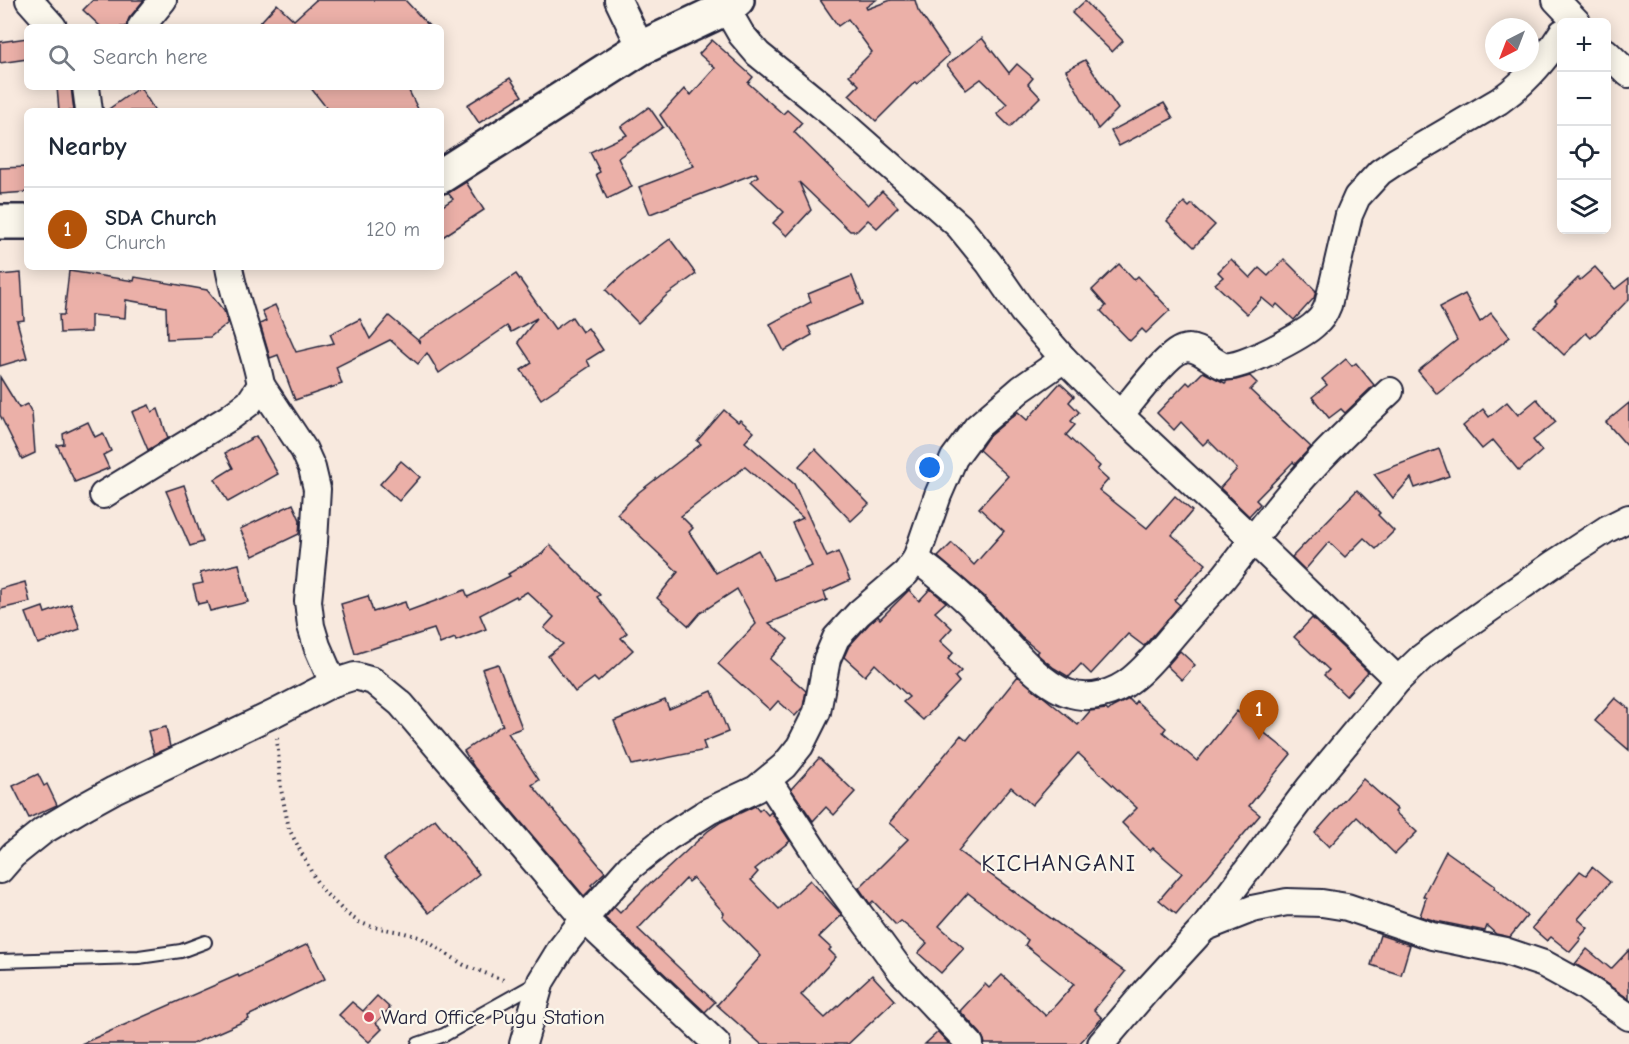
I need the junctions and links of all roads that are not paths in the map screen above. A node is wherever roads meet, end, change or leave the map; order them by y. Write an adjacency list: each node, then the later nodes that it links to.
1 (29, 0): 5 (street)
2 (162, 0): 6 (street)
3 (618, 0): 8 (street)
4 (731, 4): 8 (street); 15 (street)
5 (50, 24)
6 (143, 24)
7 (1557, 37): 18 (street)
8 (641, 48): 11 (street)
9 (1611, 57): 10 (street)
10 (1629, 74)
11 (444, 174)
12 (0, 222): 13 (street)
13 (24, 222)
14 (230, 270): 16 (street)
15 (1064, 359): 18 (street); 22 (street)
16 (261, 385): 19 (street); 24 (street)
17 (1390, 391): 21 (street)
18 (1120, 415): 21 (street)
19 (103, 495)
20 (1629, 518): 23 (street)
21 (1253, 540): 22 (street); 23 (street)
22 (916, 559): 25 (street)
23 (1398, 680): 28 (street)
24 (333, 683): 26 (street); 27 (street)
25 (768, 780): 27 (street); 36 (street)
26 (0, 870)
27 (584, 919): 31 (street); 35 (street)
28 (1204, 928): 32 (street); 37 (street)
29 (205, 942): 30 (lane)
30 (0, 961)
31 (535, 985): 33 (lane); 34 (street)
32 (1629, 1017)
33 (418, 1044)
34 (523, 1044)
35 (717, 1044)
36 (970, 1044)
37 (1101, 1044)

